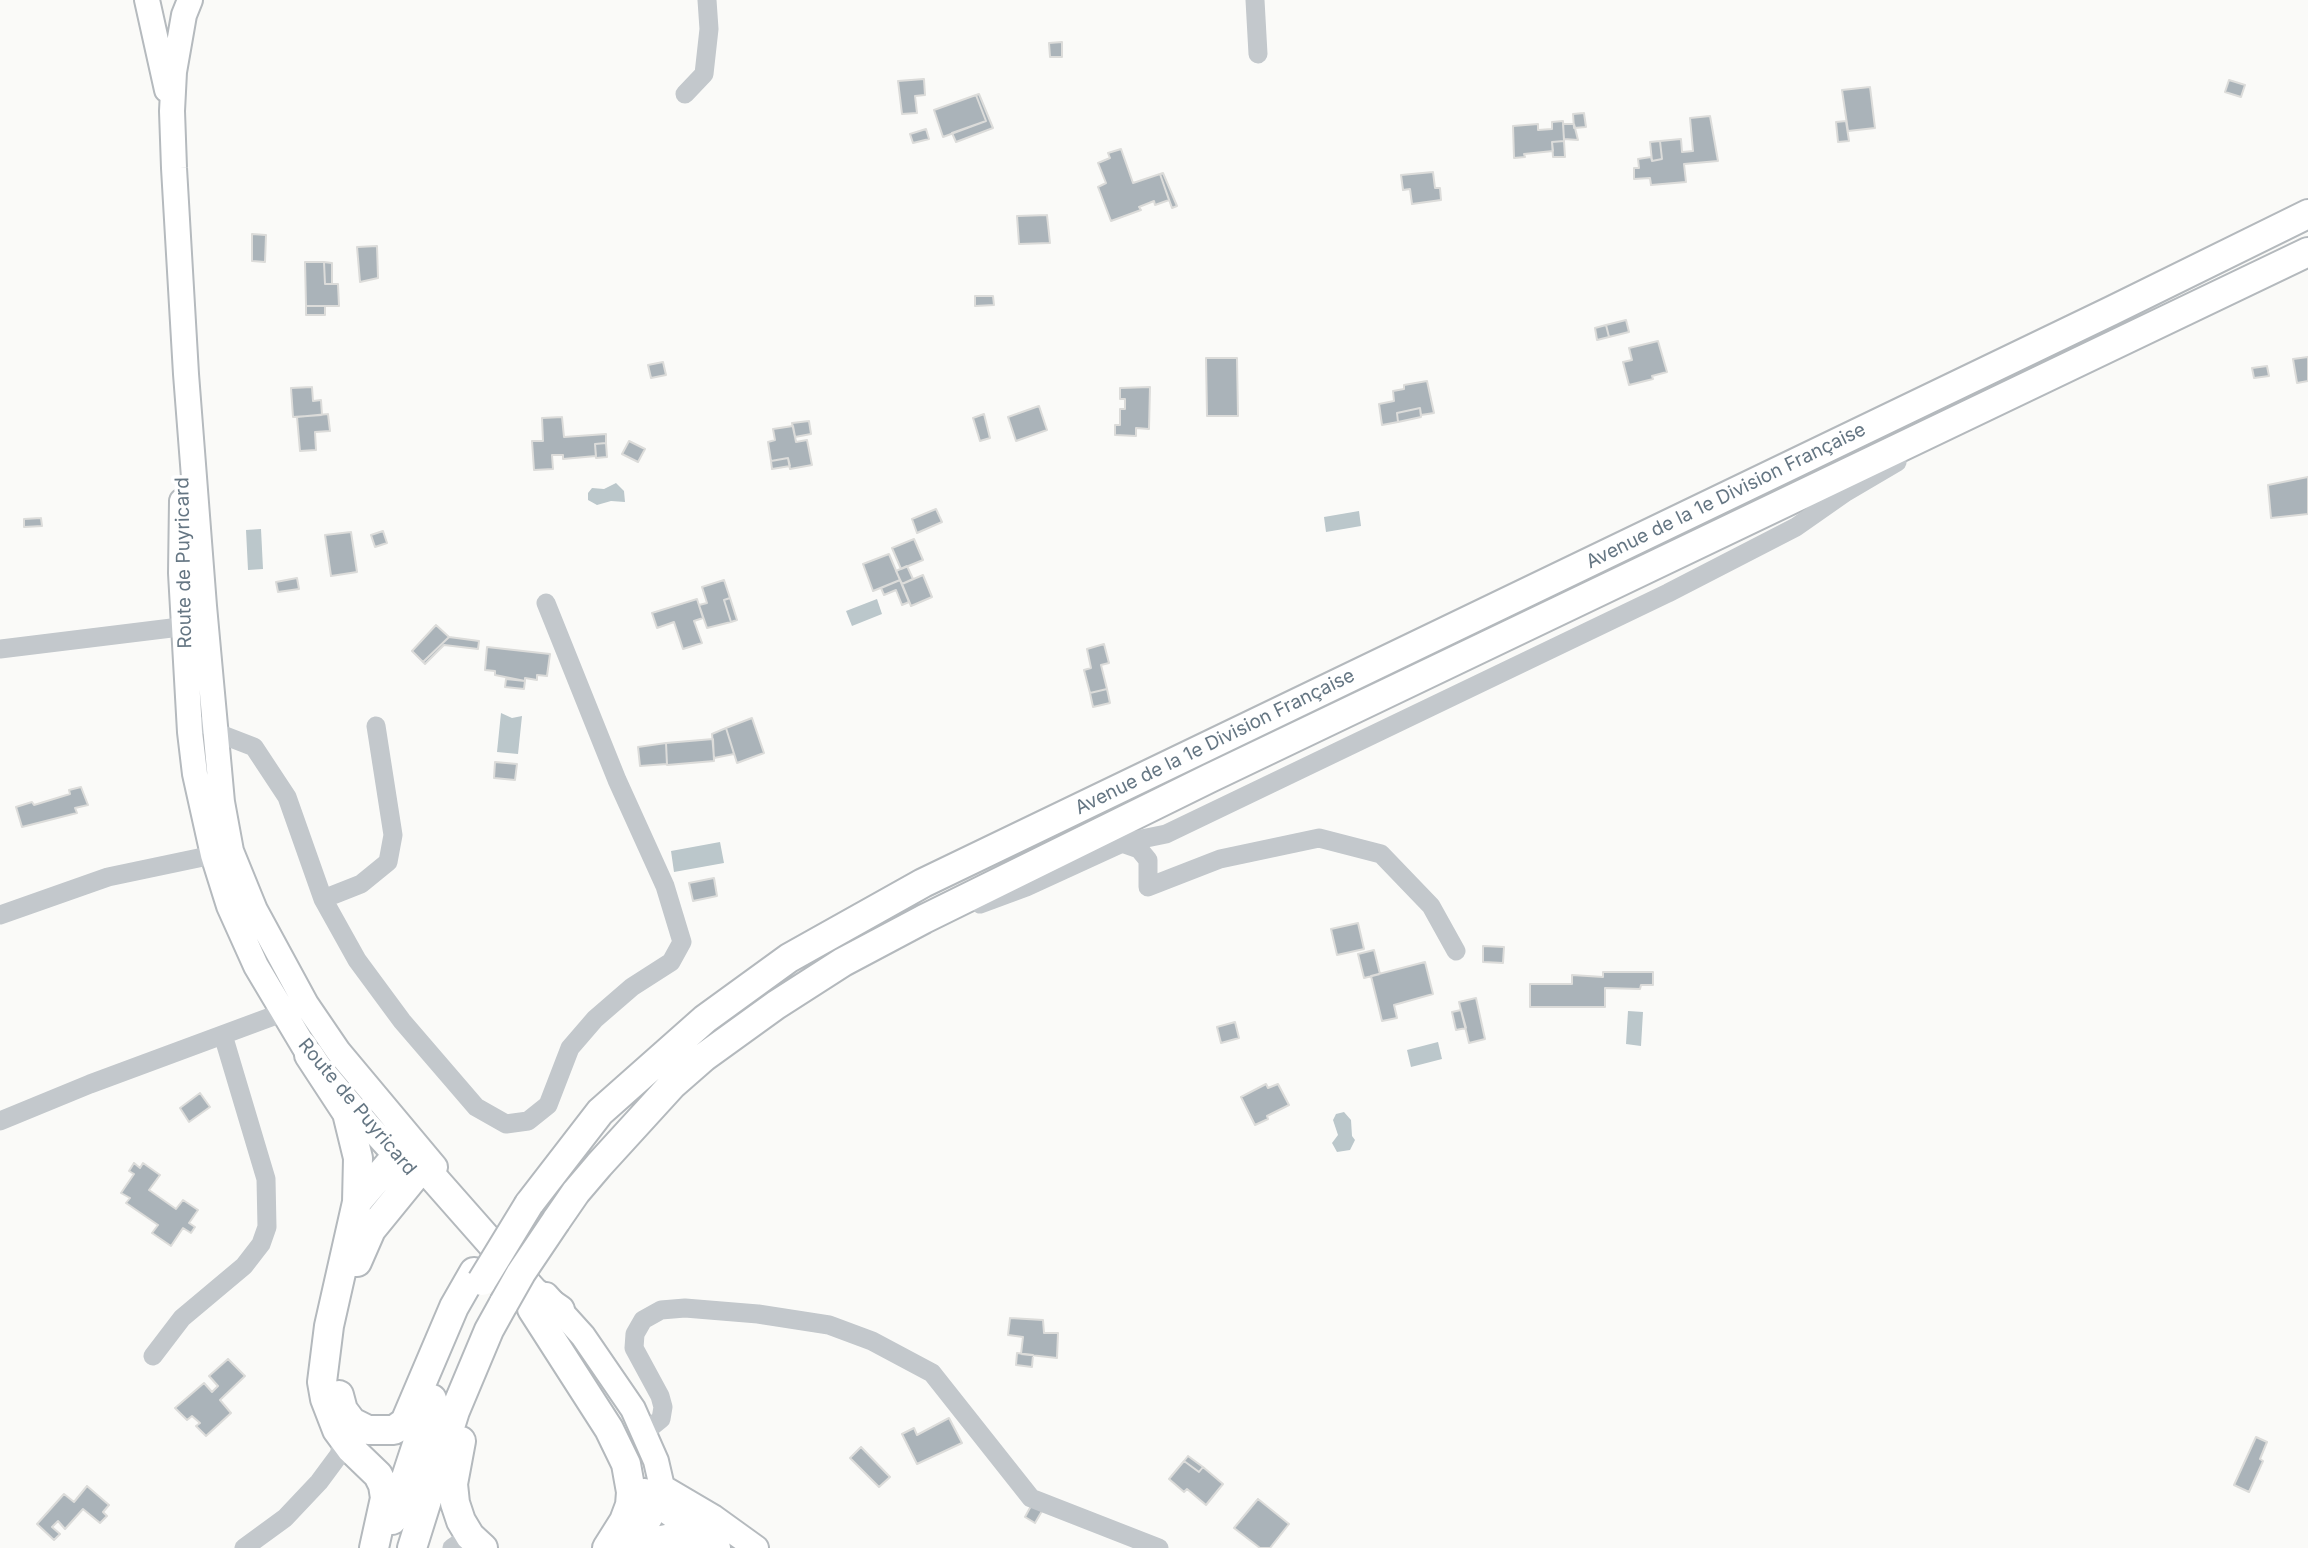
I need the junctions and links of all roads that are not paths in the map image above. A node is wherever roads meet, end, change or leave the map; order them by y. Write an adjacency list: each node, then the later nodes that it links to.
1 (147, 0): 7 (main road, Route de Puyricard)
2 (190, 0): 7 (main road, Route de Puyricard)
3 (707, 0): 6 (street)
4 (1255, 0): 5 (street)
5 (1258, 54)
6 (685, 94)
7 (172, 111): 12 (main road, Route de Puyricard)
8 (2308, 214): 31 (highway, Avenue de la 1e Division Française, bridge)
9 (2308, 252): 10 (highway, Avenue de la 1e Division Française)
10 (1947, 426): 19 (street); 23 (highway, Avenue de la 1e Division Française)
11 (546, 603): 21 (street)
12 (194, 619): 13 (street); 14 (main road, Route de Puyricard); 17 (main road, Route de Puyricard)
13 (0, 649)
14 (185, 665): 15 (main road, Route de Puyricard); 18 (street)
15 (187, 696): 17 (street); 18 (main road, Route de Puyricard)
16 (376, 726): 21 (street)
17 (216, 730): 20 (main road, Route de Puyricard); 21 (street)
18 (206, 823): 20 (main road, Route de Puyricard)
19 (1122, 843): 23 (street); 24 (street)
20 (222, 853): 22 (street); 25 (main road, Route de Puyricard); 25 (main road, Route de Puyricard)
21 (323, 899)
22 (0, 915)
23 (897, 933): 33 (highway, Avenue de la 1e Division Française, bridge)
24 (1455, 951)
25 (295, 1008): 26 (street); 27 (main road, Route de Puyricard); 29 (main road); 32 (main road, Route de Puyricard)
26 (223, 1035): 28 (street); 34 (street)
27 (309, 1055): 29 (main road, Route de Puyricard); 30 (highway)
28 (0, 1121)
29 (409, 1163): 30 (highway); 32 (highway); 35 (highway)
30 (357, 1202): 35 (highway)
31 (478, 1277): 35 (highway); 42 (highway, Avenue de la 1e Division Française)
32 (546, 1315): 36 (main road, Route de Puyricard); 37 (highway)
33 (489, 1330): 38 (highway); 43 (highway)
34 (153, 1356)
35 (346, 1428): 40 (street); 41 (highway)
36 (645, 1432): 37 (main road, Route de Puyricard); 48 (street)
37 (648, 1493): 39 (main road); 44 (highway); 45 (main road); 47 (main road)
38 (468, 1544)
39 (715, 1546): 46 (main road)
40 (244, 1548)
41 (374, 1548)
42 (383, 1548)
43 (412, 1548)
44 (607, 1548)
45 (630, 1548)
46 (637, 1548)
47 (756, 1548)
48 (1159, 1548)

